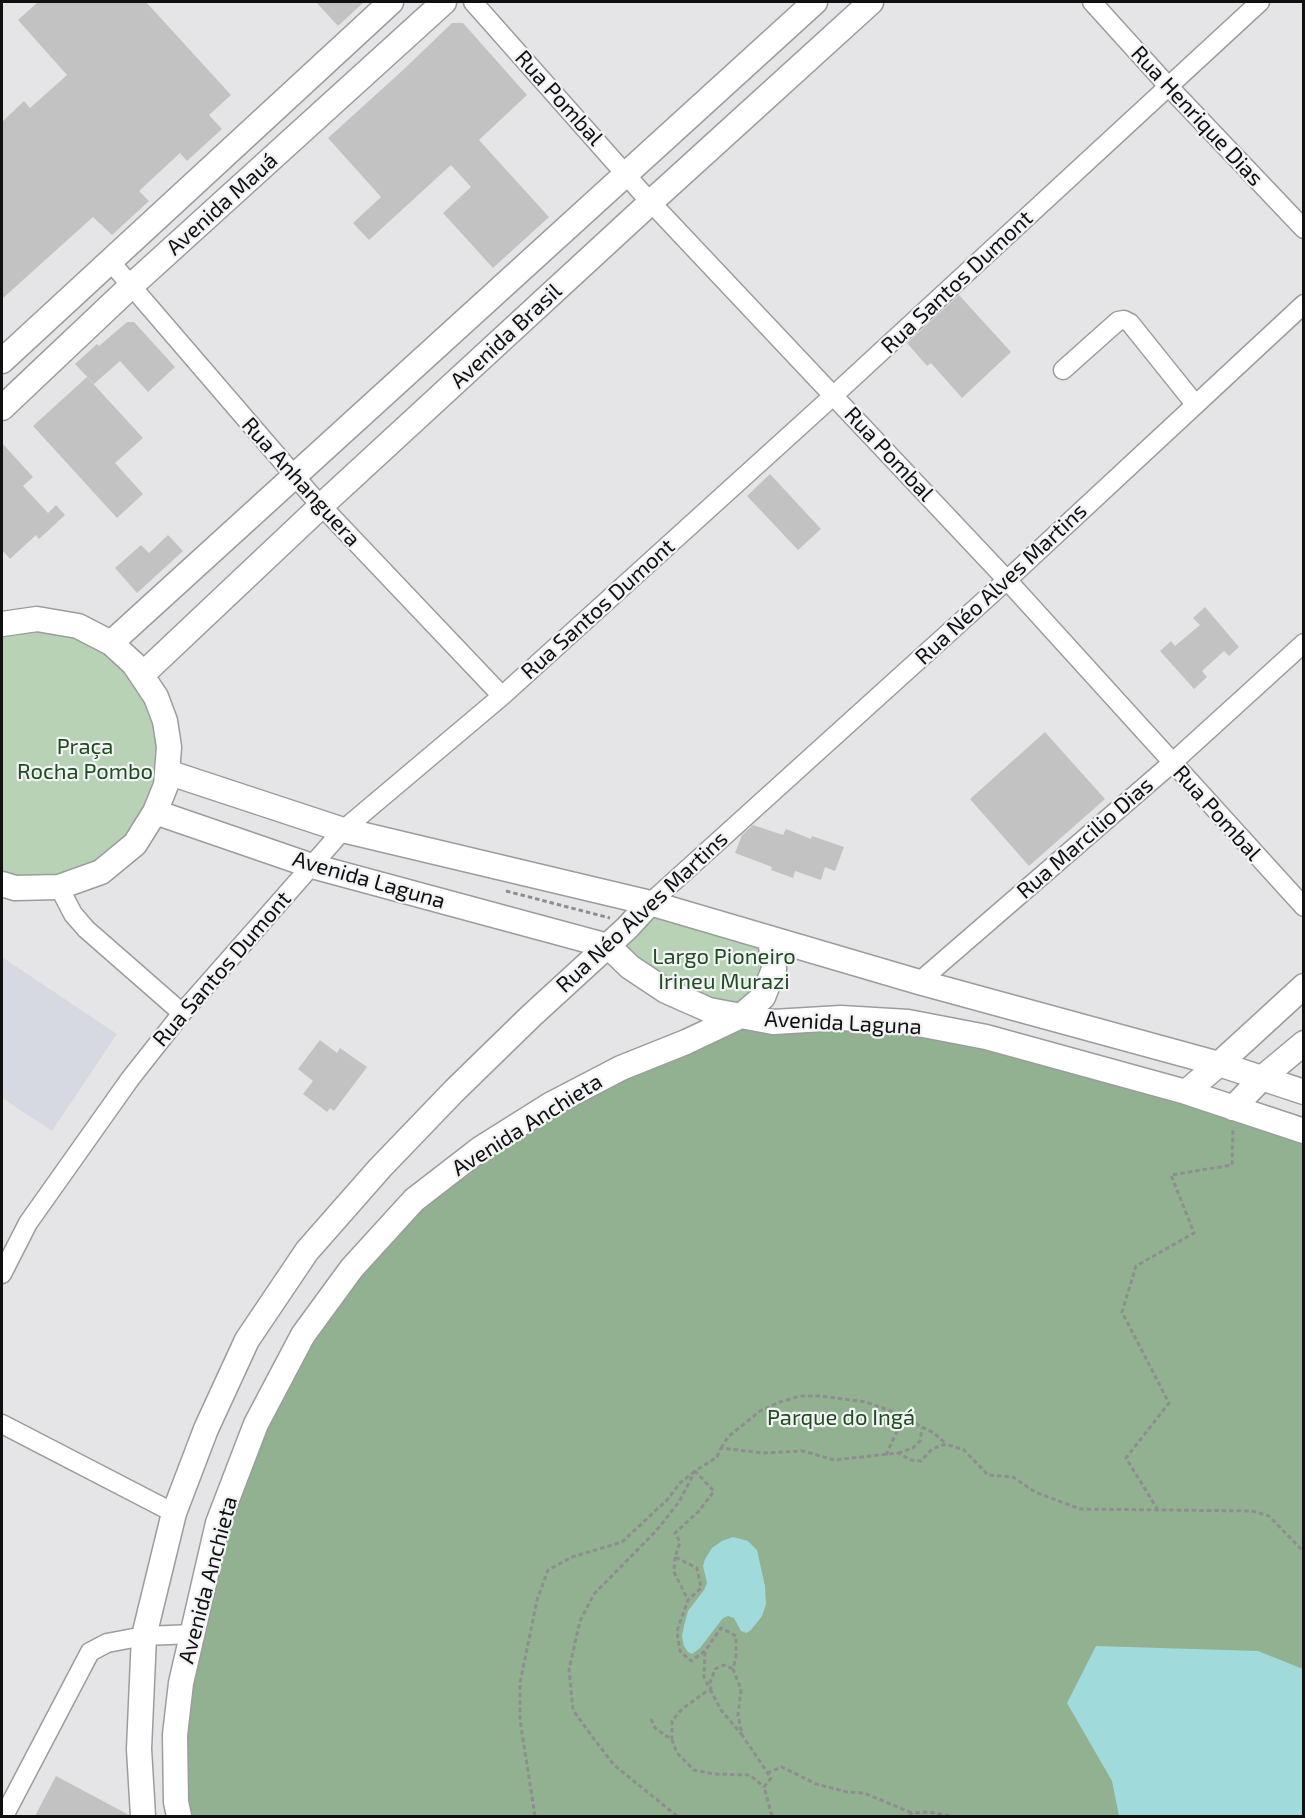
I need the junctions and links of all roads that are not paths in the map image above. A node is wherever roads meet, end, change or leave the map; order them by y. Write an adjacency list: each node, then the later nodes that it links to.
1 (391, 2): 12 (main road, Avenida Mauá)
2 (444, 2): 13 (main road, Avenida Mauá)
3 (473, 2): 9 (street, Rua Pombal)
4 (815, 2): 9 (main road, Avenida Brasil)
5 (871, 2): 10 (main road, Avenida Brasil)
6 (1092, 2): 8 (street, Rua Henrique Dias)
7 (1260, 2): 8 (street, Rua Santos Dumont)
8 (1169, 87): 11 (street, Rua Henrique Dias); 17 (street, Rua Santos Dumont)
9 (626, 173): 10 (street, Rua Pombal); 20 (main road, Avenida Brasil)
10 (651, 202): 17 (street, Rua Pombal); 21 (main road, Avenida Brasil)
11 (1304, 229)
12 (108, 260): 13 (street, Rua Anhanguera); 15 (main road, Avenida Mauá)
13 (130, 287): 19 (main road, Avenida Mauá); 20 (street, Rua Anhanguera)
14 (1304, 304): 18 (street, Rua Néo Alves Martins)
15 (2, 360)
16 (1063, 370): 18 (street)
17 (833, 396): 22 (street, Rua Pombal); 27 (street, Rua Santos Dumont)
18 (1195, 404): 22 (street, Rua Néo Alves Martins)
19 (2, 408)
20 (295, 477): 21 (street, Rua Anhanguera); 24 (main road, Avenida Brasil)
21 (321, 506): 26 (main road, Avenida Brasil); 27 (street, Rua Anhanguera)
22 (1007, 580): 28 (street, Rua Pombal); 35 (street, Rua Néo Alves Martins)
23 (2, 624): 24 (main road)
24 (111, 643): 26 (main road)
25 (1304, 644): 28 (street, Rua Marcilio Dias)
26 (143, 674): 29 (main road)
27 (502, 696): 31 (street, Rua Santos Dumont)
28 (1172, 763): 36 (street, Rua Pombal); 39 (street, Rua Marcilio Dias)
29 (167, 772): 30 (main road); 31 (main road, Avenida Laguna)
30 (155, 812): 32 (main road, Avenida Laguna); 34 (main road)
31 (343, 830): 32 (street, Rua Santos Dumont); 35 (main road, Avenida Laguna)
32 (312, 866): 38 (main road, Avenida Laguna); 41 (street, Rua Santos Dumont)
33 (2, 884): 34 (main road)
34 (59, 887): 41 (street)
35 (650, 903): 37 (main road, Avenida Laguna); 38 (main road, Rua Néo Alves Martins)
36 (1304, 908)
37 (770, 938): 39 (main road, Avenida Laguna); 42 (main road, Avenida Anchieta)
38 (608, 946): 42 (main road, Avenida Laguna); 52 (main road, Rua Néo Alves Martins)
39 (919, 982): 44 (main road, Avenida Laguna)
40 (1304, 986): 44 (main road)
41 (182, 1012): 50 (street, Rua Santos Dumont)
42 (741, 1016): 46 (main road, Avenida Laguna); 53 (main road, Avenida Anchieta)
43 (1304, 1043): 45 (main road)
44 (1219, 1064): 45 (main road, Avenida Laguna); 46 (main road)
45 (1262, 1078): 47 (main road, Avenida Laguna); 48 (main road)
46 (1186, 1092): 48 (main road, Avenida Laguna)
47 (1304, 1092)
48 (1233, 1108): 49 (main road, Avenida Laguna)
49 (1304, 1131)
50 (2, 1274)
51 (2, 1424): 52 (street)
52 (174, 1513): 54 (main road, Rua Néo Alves Martins)
53 (194, 1634): 54 (street); 57 (main road, Avenida Anchieta)
54 (144, 1636): 55 (street); 56 (main road, Avenida Anchieta)
55 (4, 1816)
56 (143, 1816)
57 (179, 1816)

